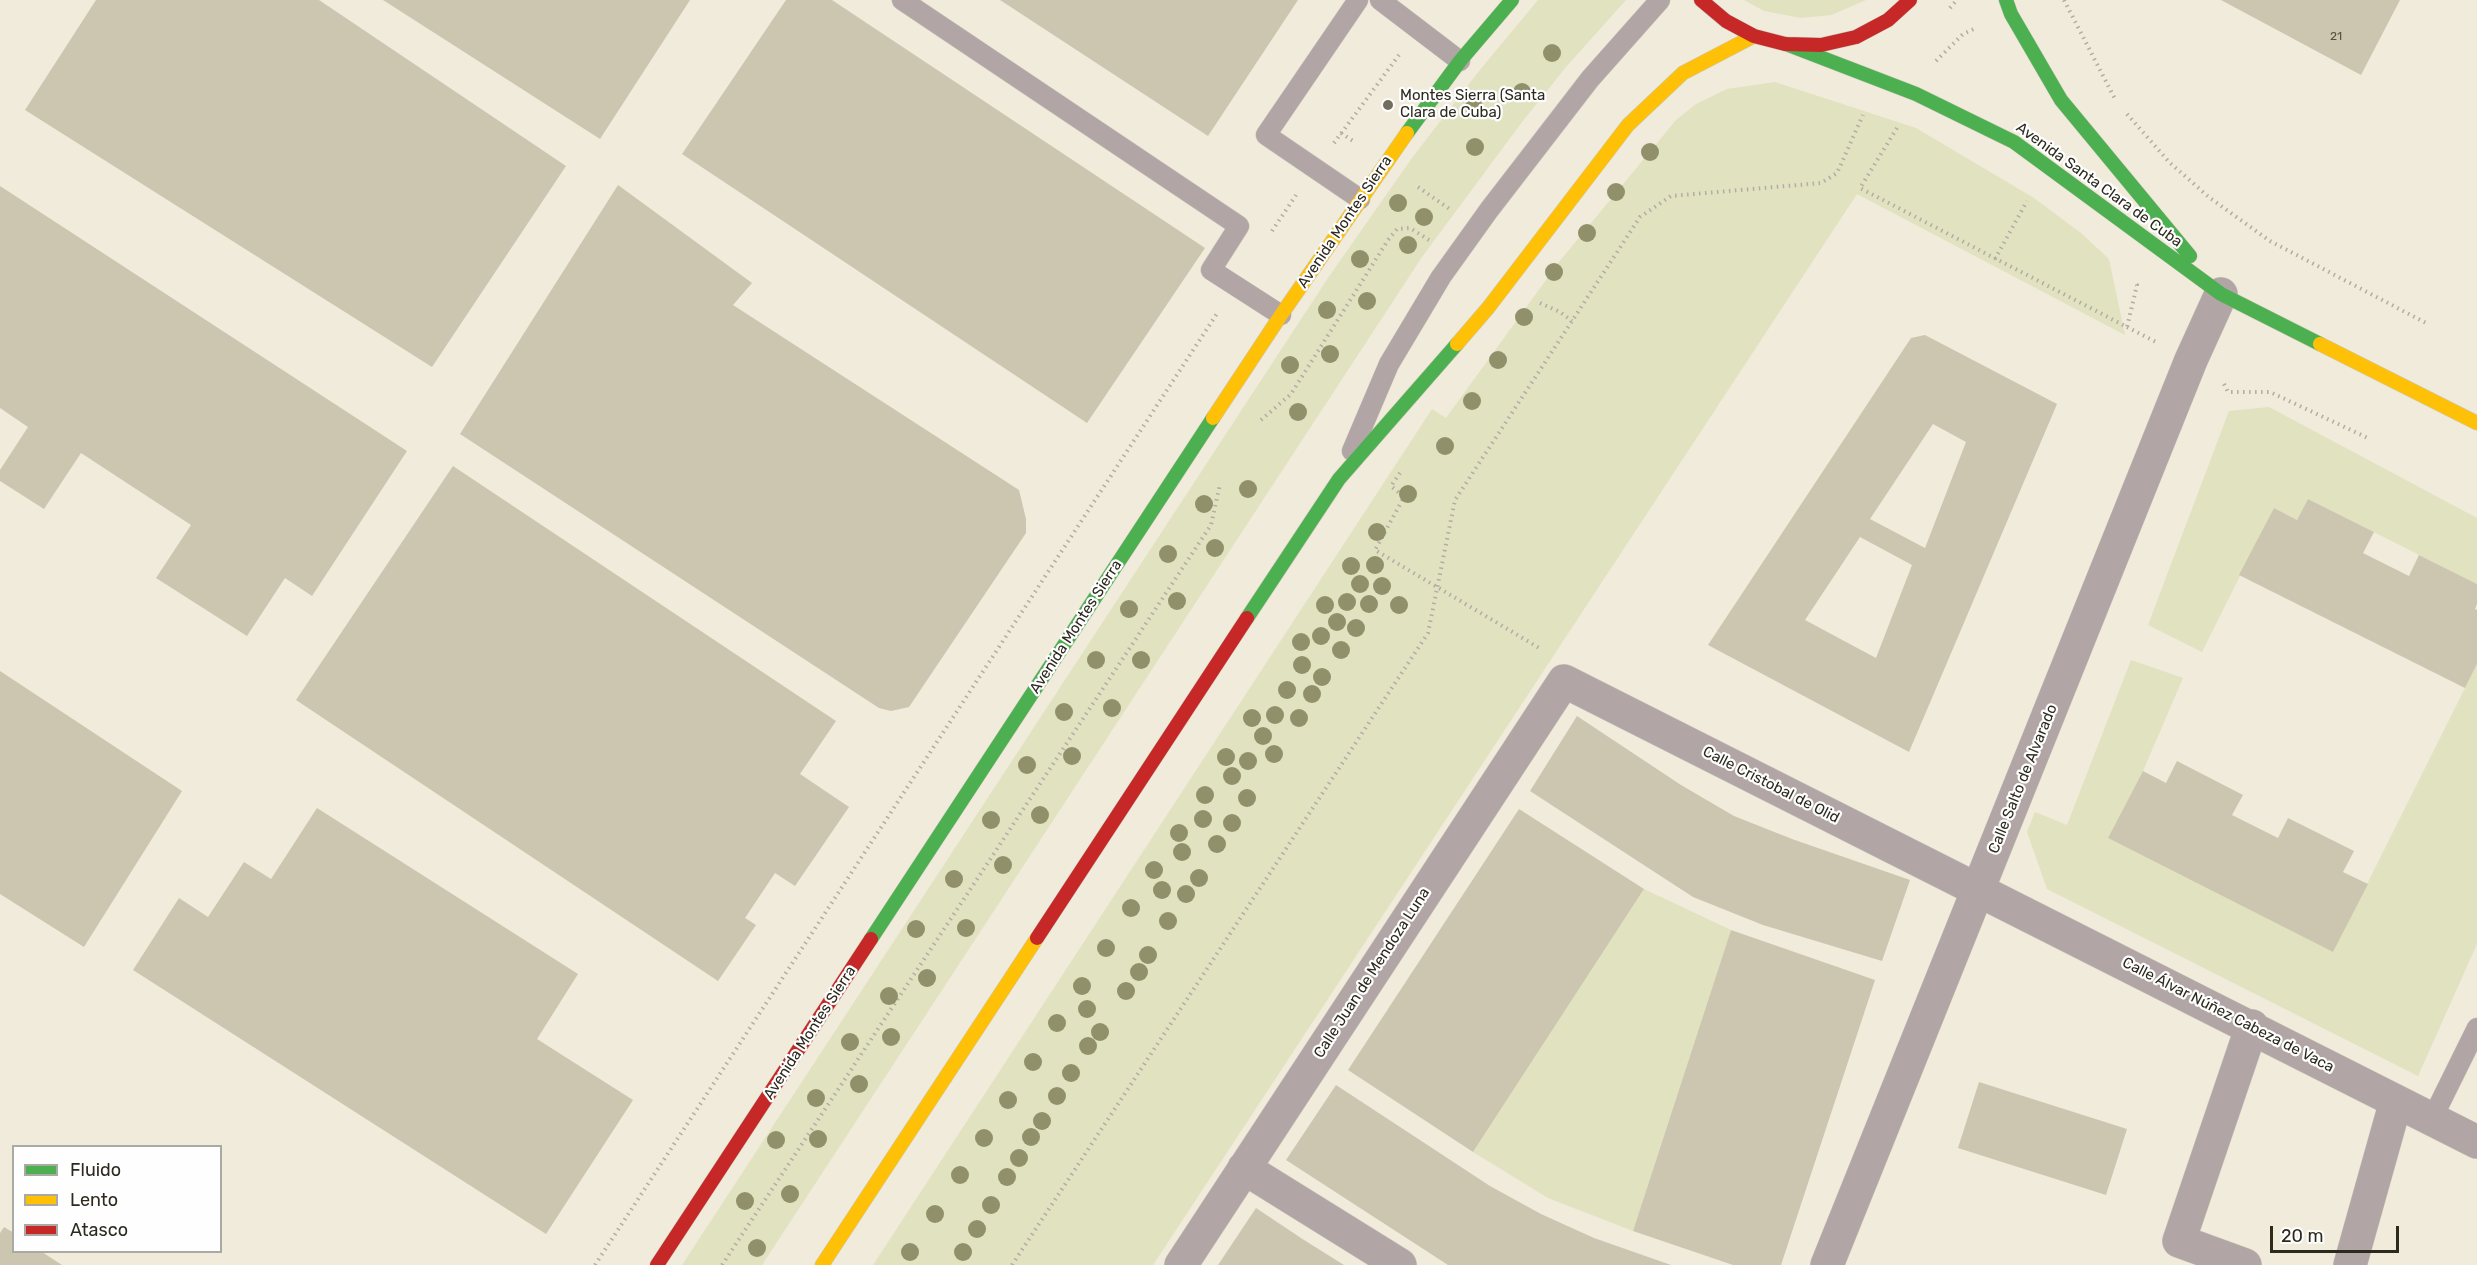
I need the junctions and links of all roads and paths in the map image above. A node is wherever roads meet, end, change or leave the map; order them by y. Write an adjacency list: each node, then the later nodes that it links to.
1 (902, 0): 29 (lane)
2 (1358, 0): 21 (lane)
3 (1380, 0): 11 (lane)
4 (1660, 0): 25 (lane)
5 (1701, 0): 12 (main road)
6 (1910, 0): 13 (main road)
7 (2006, 0): 31 (main road, Avenida Santa Clara de Cuba)
8 (2064, 0): 16 (path)
9 (1506, 2): 14 (main road, Avenida Montes Sierra)
10 (1983, 25): 15 (path)
11 (1419, 29): 14 (lane); 19 (path)
12 (1754, 36): 13 (main road); 30 (main road)
13 (1785, 44): 31 (main road, Avenida Santa Clara de Cuba)
14 (1460, 61): 20 (main road, Avenida Montes Sierra)
15 (1929, 68)
16 (2115, 100)
17 (2123, 108): 34 (path)
18 (1897, 127): 27 (path)
19 (1341, 133): 20 (path); 21 (path)
20 (1384, 163): 23 (main road, Avenida Montes Sierra); 25 (path)
21 (1315, 168): 23 (lane); 29 (path)
22 (1821, 183): 33 (path)
23 (1360, 199): 32 (main road, Avenida Montes Sierra)
24 (2028, 200): 27 (path)
25 (1476, 227): 26 (lane)
26 (1454, 258): 37 (path); 42 (lane)
27 (1995, 259): 35 (path)
28 (2131, 277): 35 (path)
29 (1236, 286): 32 (lane); 52 (path)
30 (1501, 291): 33 (path); 42 (main road)
31 (2221, 294): 36 (street, Calle Salto de Alvarado); 38 (main road, Avenida Santa Clara de Cuba)
32 (1281, 315): 53 (main road, Avenida Montes Sierra)
33 (1572, 321): 43 (path)
34 (2426, 322)
35 (2127, 327): 36 (path)
36 (2191, 360): 39 (path); 45 (street, Calle Salto de Alvarado)
37 (1258, 423)
38 (2477, 423)
39 (2370, 439)
40 (1404, 467): 43 (path)
41 (1222, 479): 54 (path)
42 (1339, 479): 55 (main road)
43 (1438, 587): 44 (path); 56 (path)
44 (1564, 681): 45 (street, Calle Cristobal de Olid); 51 (street, Calle Juan de Mendoza Luna)
45 (1978, 889): 46 (street, Calle Álvar Núñez Cabeza de Vaca); 59 (street, Calle Salto de Alvarado)
46 (2252, 1026): 48 (street, Calle Álvar Núñez Cabeza de Vaca); 60 (street)
47 (2477, 1028): 49 (lane)
48 (2396, 1101): 49 (street, Calle Álvar Núñez Cabeza de Vaca); 61 (street)
49 (2432, 1119): 50 (street, Calle Álvar Núñez Cabeza de Vaca)
50 (2477, 1142)
51 (1244, 1168): 57 (street, Calle Juan de Mendoza Luna); 58 (street)
52 (595, 1265)
53 (657, 1265)
54 (723, 1265)
55 (822, 1265)
56 (1012, 1265)
57 (1181, 1265)
58 (1400, 1265)
59 (1827, 1265)
60 (2245, 1265)
61 (2350, 1265)

